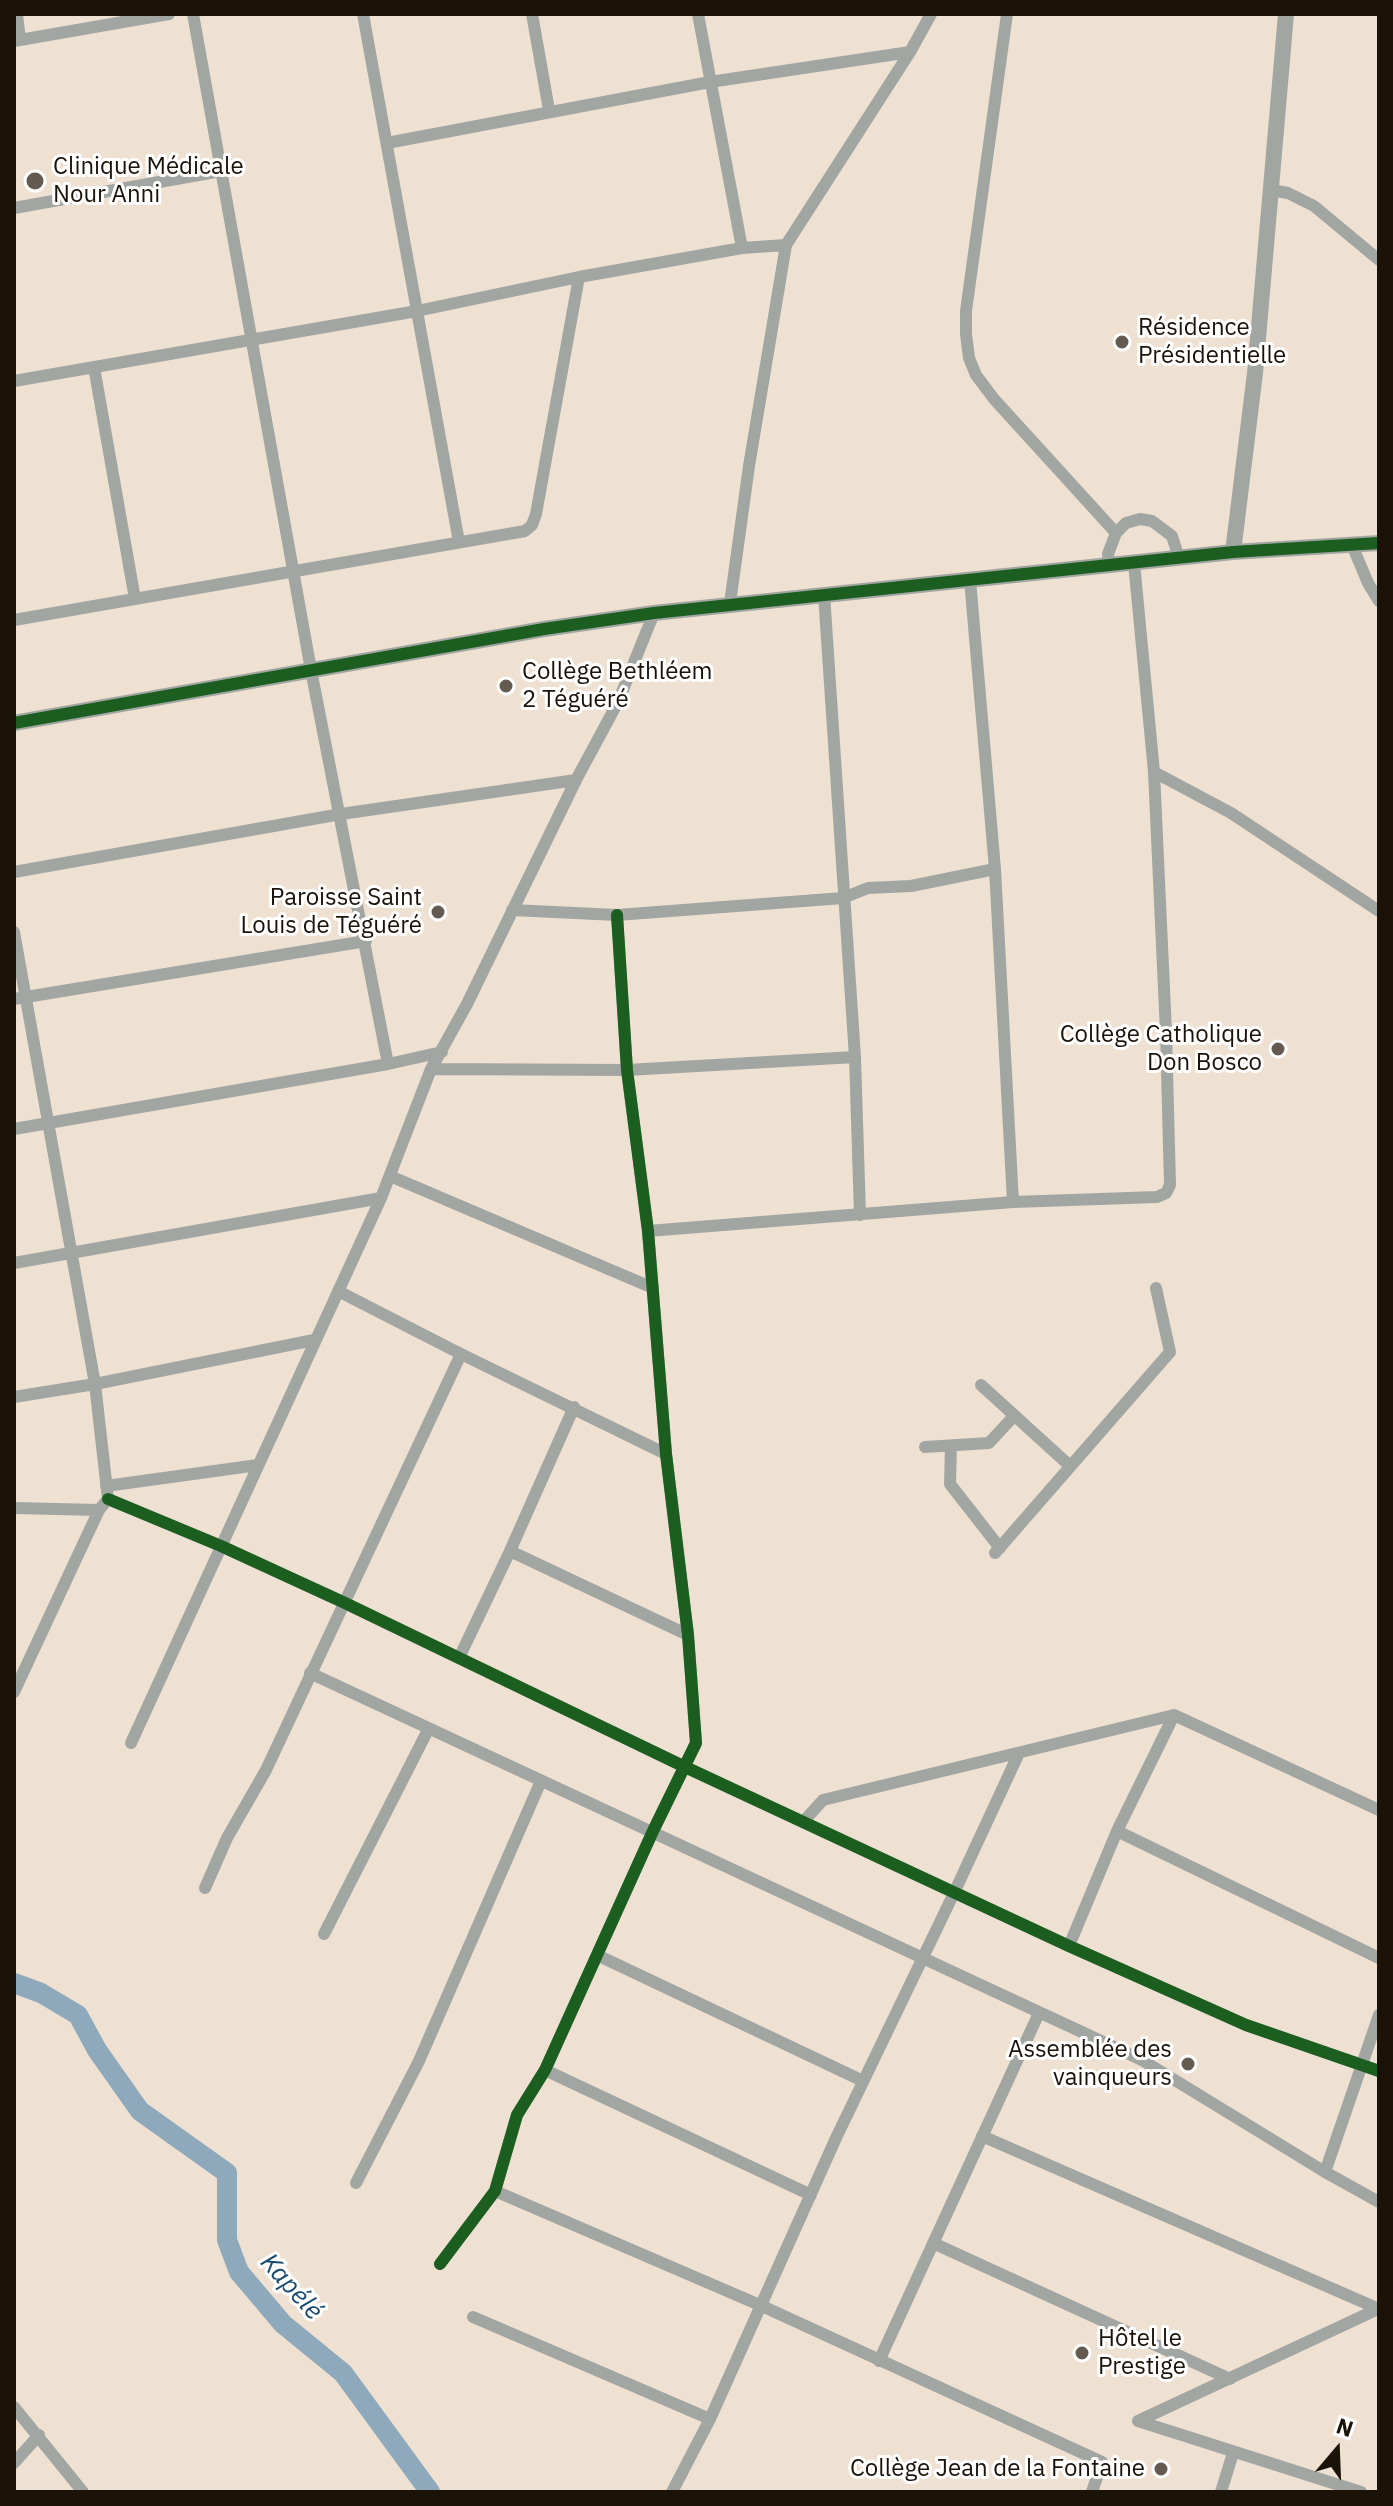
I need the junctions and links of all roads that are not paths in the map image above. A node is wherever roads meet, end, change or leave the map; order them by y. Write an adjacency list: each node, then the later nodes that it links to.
1 (17, 14): 10 (street)
2 (169, 14): 10 (street)
3 (193, 14): 15 (street)
4 (363, 14): 14 (street)
5 (532, 14): 13 (street)
6 (698, 14): 12 (street)
7 (931, 14): 11 (street)
8 (1007, 14): 26 (street)
9 (1286, 14): 16 (street)
10 (17, 40)
11 (910, 52): 12 (street); 18 (street)
12 (710, 82): 13 (street); 19 (street)
13 (549, 110): 14 (street)
14 (387, 143): 22 (street)
15 (221, 171): 17 (street); 23 (street)
16 (1271, 190): 20 (street); 30 (street)
17 (14, 208)
18 (786, 245): 19 (street); 39 (street)
19 (742, 248): 21 (street)
20 (1379, 260)
21 (579, 277): 22 (street); 27 (street)
22 (417, 311): 23 (street); 27 (street)
23 (251, 339): 24 (street); 34 (street)
24 (94, 367): 25 (street); 37 (street)
25 (14, 381)
26 (1116, 533): 31 (street); 33 (street)
27 (459, 542): 34 (street)
28 (1379, 543): 29 (street)
29 (1352, 545): 30 (street); 38 (street)
30 (1233, 552): 31 (street)
31 (1179, 558): 32 (street)
32 (1134, 563): 33 (street); 44 (street)
33 (1109, 566): 35 (street)
34 (293, 571): 37 (street); 42 (street)
35 (970, 580): 36 (street); 47 (street)
36 (824, 594): 39 (street); 49 (street)
37 (135, 599): 41 (street)
38 (1379, 601)
39 (730, 603): 40 (street)
40 (654, 613): 42 (street); 45 (street)
41 (14, 620)
42 (311, 670): 43 (street); 46 (street)
43 (14, 723)
44 (1154, 772): 51 (street); 65 (street)
45 (576, 780): 46 (street); 50 (street)
46 (341, 814): 48 (street); 54 (street)
47 (995, 869): 49 (street); 65 (street)
48 (14, 872)
49 (843, 898): 52 (street); 57 (street)
50 (512, 910): 52 (street); 56 (street)
51 (1379, 911)
52 (617, 915): 60 (street)
53 (14, 932): 55 (street)
54 (366, 941): 55 (street); 58 (street)
55 (20, 998): 61 (street)
56 (442, 1052): 58 (street); 59 (street)
57 (855, 1057): 60 (street); 66 (street)
58 (388, 1064): 61 (street)
59 (431, 1069): 60 (street); 63 (street)
60 (627, 1070): 67 (street)
61 (48, 1122): 62 (street); 68 (street)
62 (14, 1129)
63 (390, 1176): 64 (street); 70 (street)
64 (381, 1198): 68 (street); 72 (street)
65 (1013, 1202): 66 (street)
66 (860, 1215): 67 (street)
67 (648, 1231): 70 (street)
68 (72, 1253): 69 (street); 75 (street)
69 (14, 1263)
70 (653, 1288): 82 (street)
71 (1156, 1288): 84 (street)
72 (338, 1291): 73 (street); 74 (street)
73 (314, 1340): 75 (street); 83 (street)
74 (461, 1354): 78 (street); 89 (street)
75 (95, 1384): 77 (street); 85 (street)
76 (981, 1385): 79 (street)
77 (14, 1397)
78 (574, 1407): 82 (street); 88 (street)
79 (1014, 1416): 80 (street); 84 (street)
80 (951, 1446): 81 (street); 84 (street)
81 (925, 1447)
82 (666, 1454): 90 (street)
83 (258, 1465): 85 (street); 87 (street)
84 (1070, 1466)
85 (105, 1498): 86 (street); 87 (street); 93 (street)
86 (14, 1508)
87 (221, 1546): 89 (street); 96 (street)
88 (510, 1551): 90 (street); 91 (street)
89 (345, 1603): 91 (street); 92 (street)
90 (688, 1635): 98 (street)
91 (459, 1658): 98 (street)
92 (310, 1673): 95 (street); 104 (street)
93 (14, 1692)
94 (1174, 1715): 97 (street); 100 (street); 103 (street)
95 (428, 1730): 99 (street); 106 (street)
96 (131, 1743)
97 (1019, 1753): 101 (street); 105 (street)
98 (683, 1766): 101 (street); 102 (street)
99 (541, 1781): 102 (street); 119 (street)
100 (1379, 1810)
101 (804, 1821): 105 (street)
102 (653, 1831): 108 (street); 109 (street)
103 (1117, 1831): 107 (street); 110 (street)
104 (205, 1888)
105 (954, 1893): 107 (street); 109 (street)
106 (324, 1934)
107 (1069, 1946): 113 (street)
108 (597, 1955): 114 (street); 116 (street)
109 (923, 1957): 111 (street); 116 (street)
110 (1379, 1958)
111 (1039, 2013): 117 (street); 118 (street)
112 (1379, 2015): 113 (street)
113 (1362, 2065): 115 (street); 118 (street)
114 (545, 2070): 120 (street); 121 (street)
115 (1379, 2071)
116 (863, 2081): 121 (street)
117 (982, 2136): 123 (street); 126 (street)
118 (1325, 2172): 122 (street)
119 (356, 2183)
120 (495, 2191): 124 (street); 125 (street)
121 (811, 2195): 125 (street)
122 (1379, 2202)
123 (933, 2243): 128 (street); 129 (street)
124 (440, 2264)
125 (762, 2306): 128 (street); 131 (street)
126 (1379, 2309): 129 (street)
127 (473, 2317): 131 (street)
128 (879, 2361): 137 (street)
129 (1230, 2379): 133 (street)
130 (14, 2407): 132 (street)
131 (710, 2419): 136 (street)
132 (39, 2435): 134 (street); 135 (street)
133 (1233, 2453): 138 (street); 139 (street)
134 (14, 2463)
135 (83, 2492)
136 (672, 2492)
137 (1092, 2492)
138 (1221, 2492)
139 (1361, 2492)

